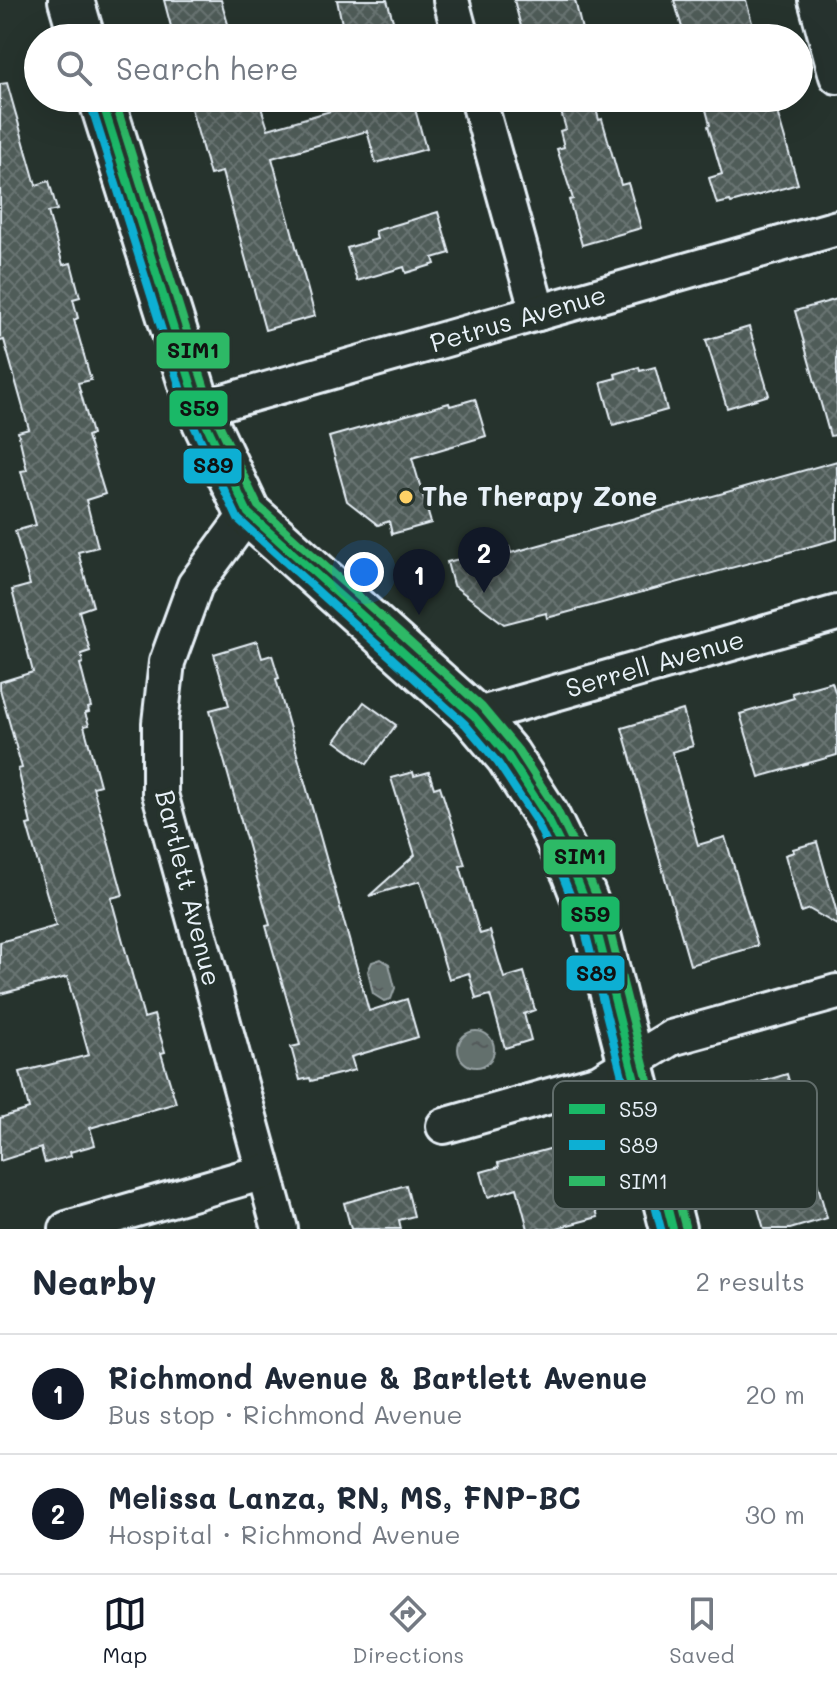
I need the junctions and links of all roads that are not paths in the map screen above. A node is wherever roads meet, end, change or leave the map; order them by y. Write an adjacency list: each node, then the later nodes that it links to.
1 (71, 0): 4 (main road)
2 (451, 0): 5 (street)
3 (816, 0): 6 (street)
4 (78, 24)
5 (457, 24)
6 (837, 76)
7 (105, 112): 11 (main road)
8 (482, 112): 10 (street)
9 (837, 228): 10 (street, Petrus Avenue)
10 (538, 313): 11 (street, Petrus Avenue)
11 (199, 409): 12 (main road)
12 (248, 513): 14 (main road); 21 (street, Bartlett Avenue)
13 (837, 613): 14 (street, Serrell Avenue)
14 (474, 716): 16 (main road)
15 (837, 992): 16 (street)
16 (629, 1064): 17 (street); 18 (main road)
17 (601, 1081)
18 (634, 1081)
19 (553, 1095): 20 (street)
20 (444, 1126)
21 (264, 1172): 23 (street); 24 (street, Bartlett Avenue)
22 (668, 1209): 25 (main road)
23 (67, 1229)
24 (280, 1229)
25 (673, 1229)

